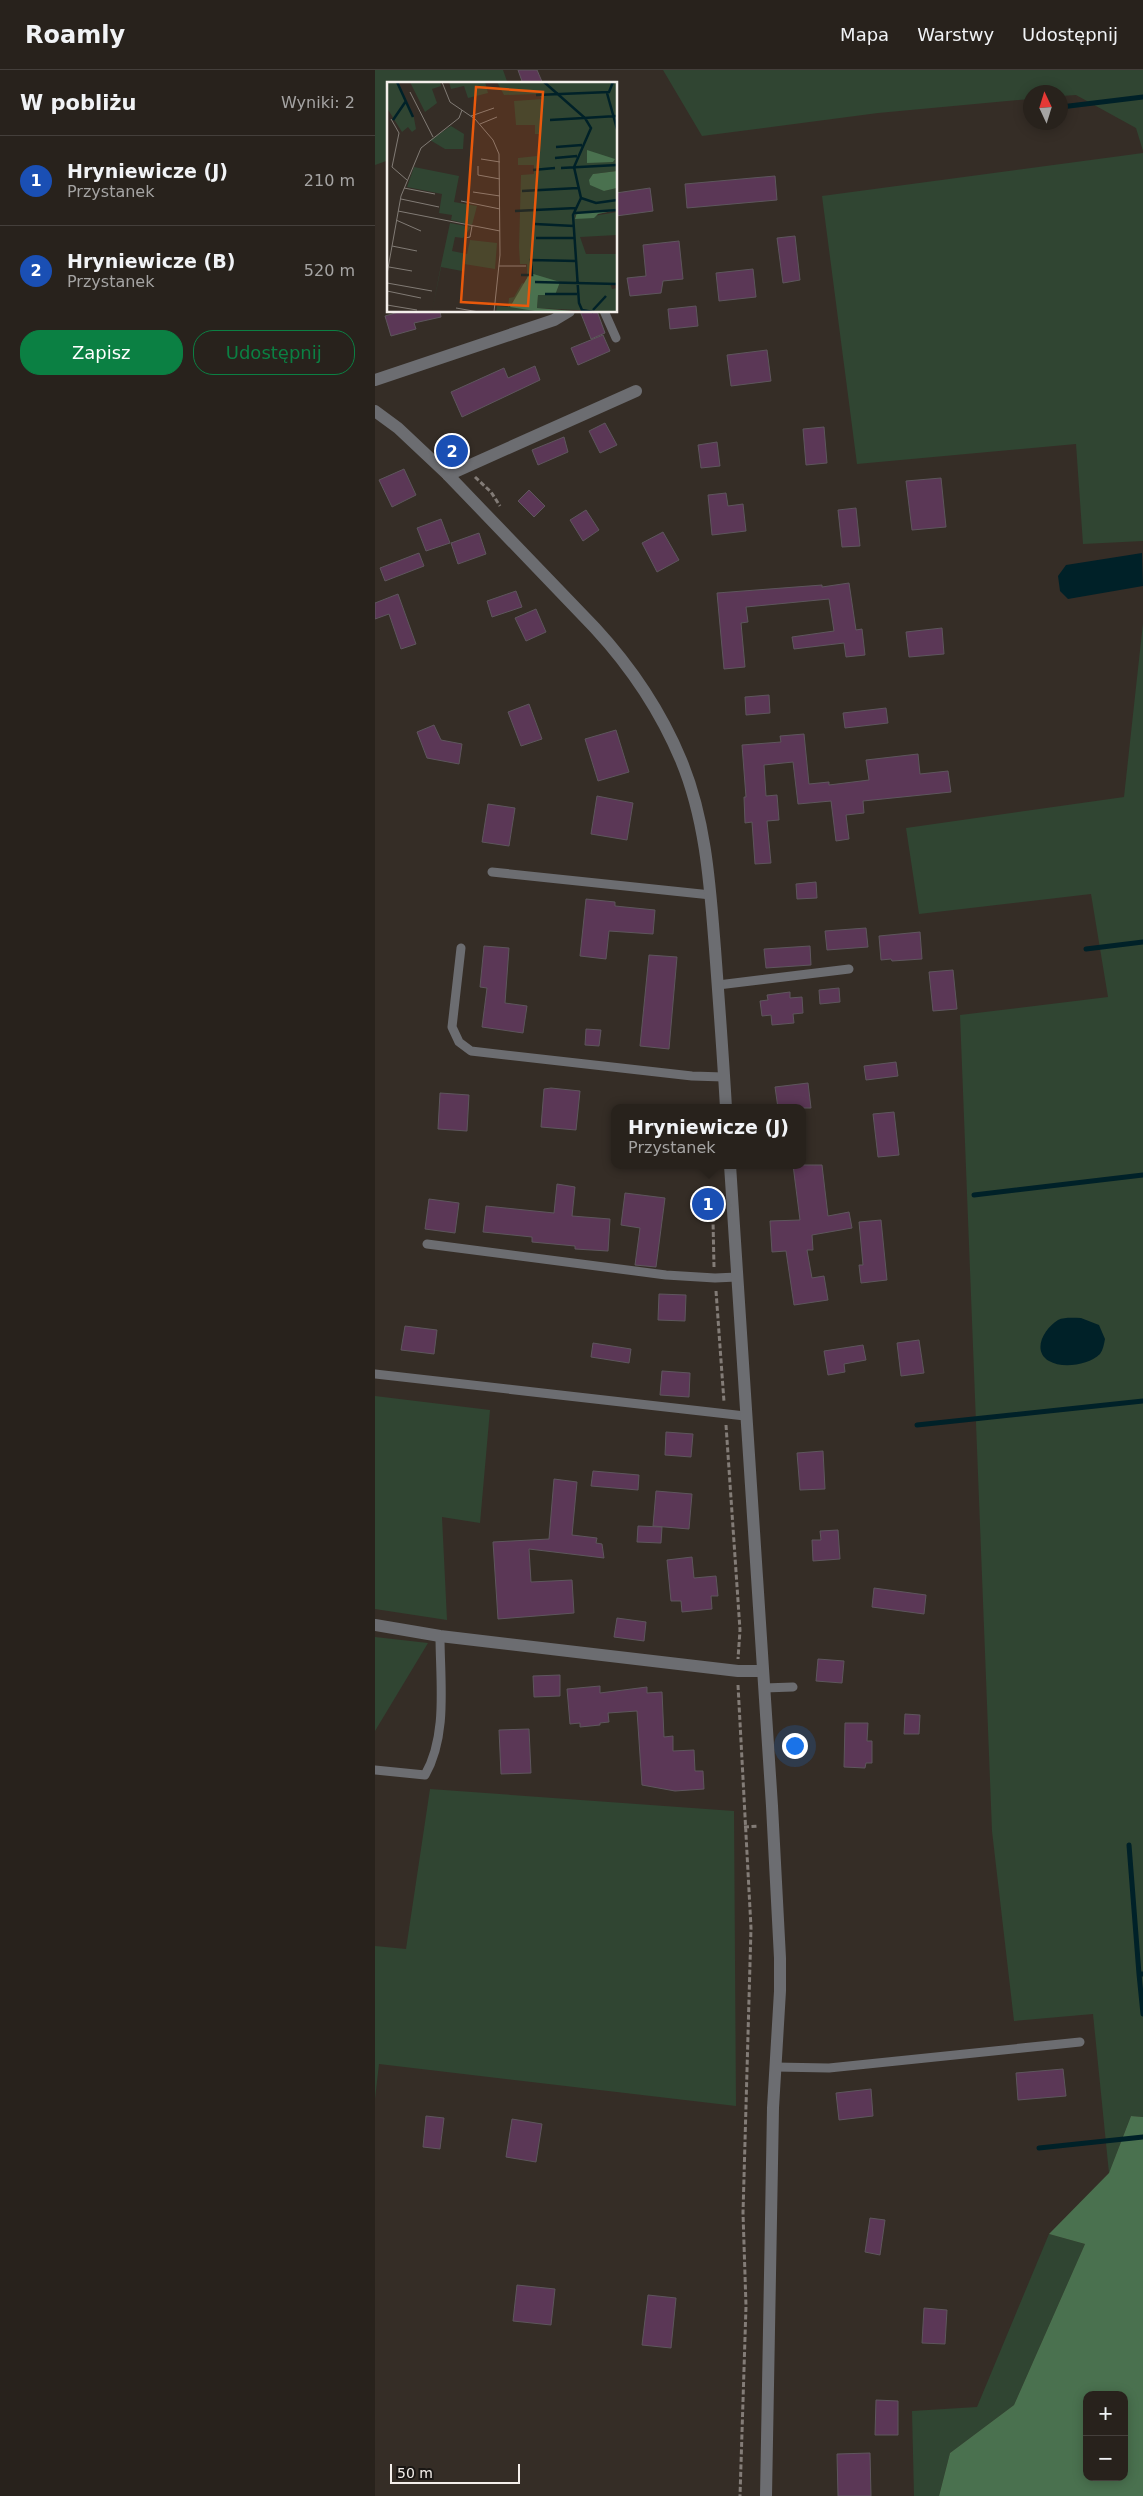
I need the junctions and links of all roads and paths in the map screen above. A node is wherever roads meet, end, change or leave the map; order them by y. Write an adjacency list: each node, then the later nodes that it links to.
1 (567, 312): 4 (street)
2 (604, 312): 3 (lane)
3 (617, 338)
4 (375, 380)
5 (635, 391): 8 (street)
6 (375, 411): 9 (street)
7 (436, 444): 8 (path)
8 (466, 467): 9 (street); 10 (path)
9 (448, 475): 12 (street)
10 (501, 508)
11 (492, 872): 12 (lane)
12 (711, 895): 15 (street)
13 (461, 948): 16 (lane)
14 (849, 969): 15 (lane)
15 (718, 985): 16 (street)
16 (724, 1076): 17 (street)
17 (726, 1104)
18 (730, 1169): 21 (street)
19 (718, 1200): 22 (path)
20 (427, 1244): 22 (lane)
21 (737, 1277): 22 (lane); 25 (street)
22 (715, 1278): 24 (path)
23 (375, 1374): 24 (lane)
24 (725, 1416): 25 (lane); 28 (path)
25 (745, 1416): 29 (street)
26 (375, 1625): 27 (street)
27 (440, 1636): 28 (street); 32 (lane)
28 (738, 1671): 29 (street); 35 (path)
29 (763, 1671): 31 (street)
30 (793, 1687): 31 (lane)
31 (764, 1688): 34 (street)
32 (375, 1770)
33 (1080, 2042): 34 (lane)
34 (775, 2067): 36 (street)
35 (740, 2496)
36 (765, 2496)

